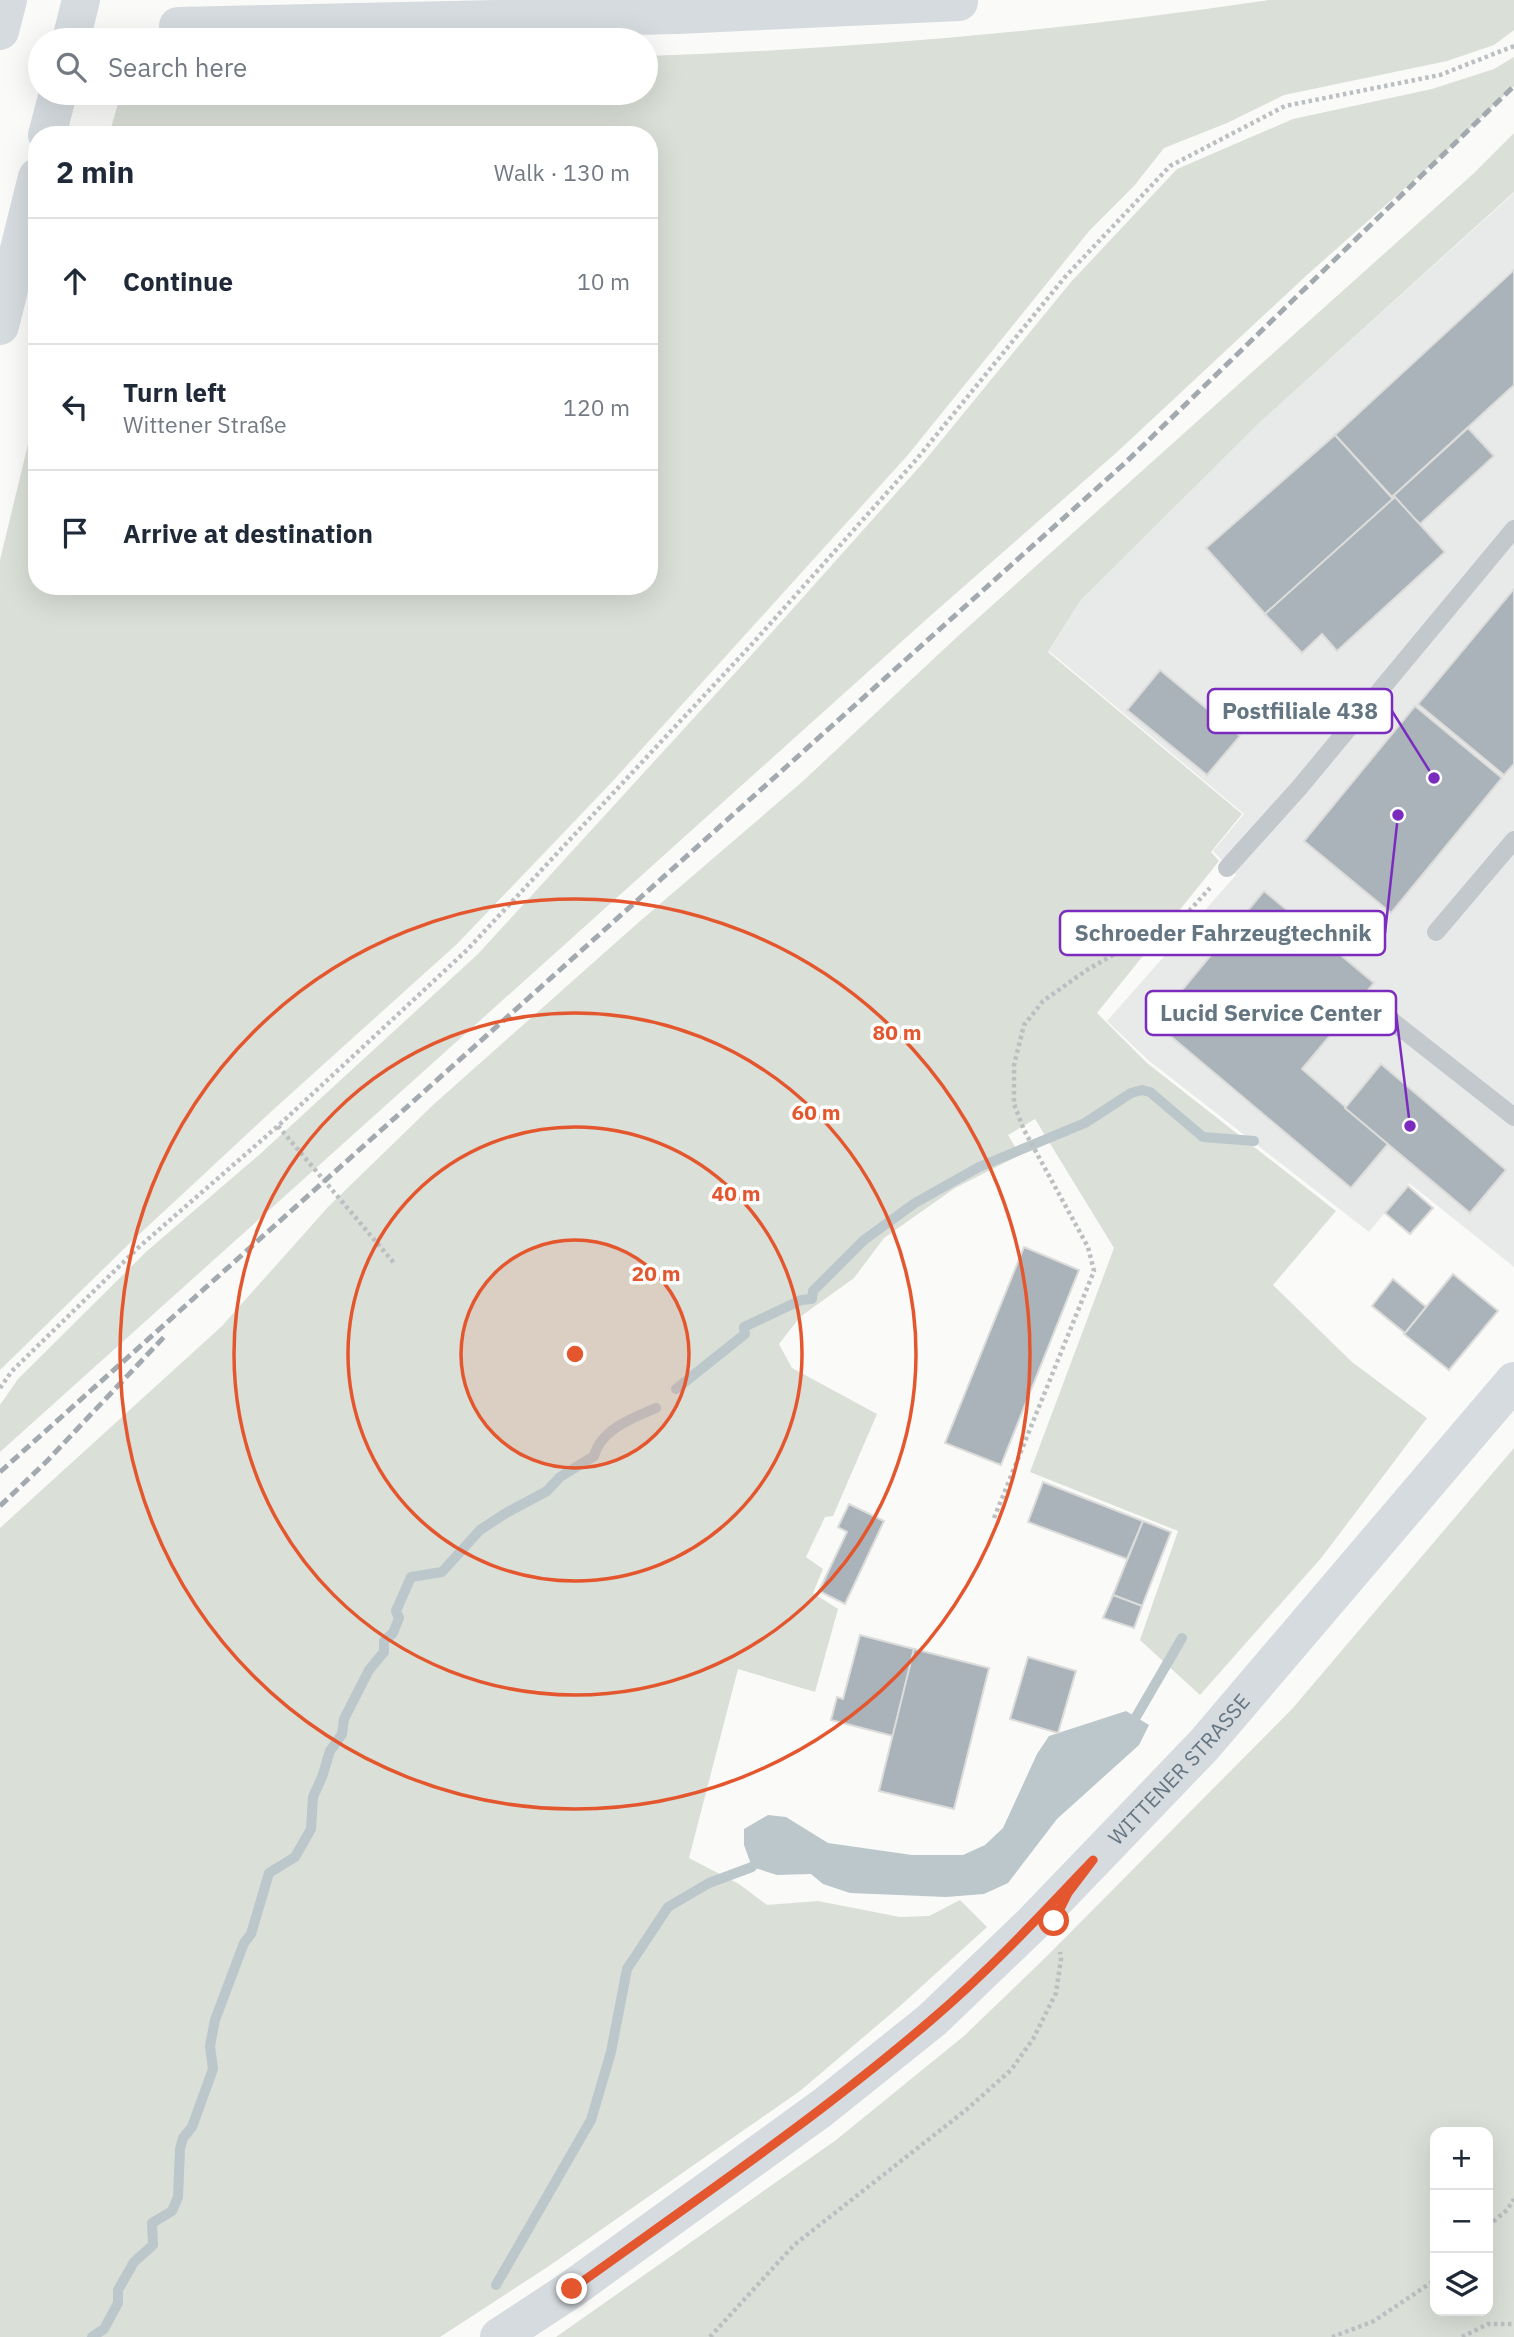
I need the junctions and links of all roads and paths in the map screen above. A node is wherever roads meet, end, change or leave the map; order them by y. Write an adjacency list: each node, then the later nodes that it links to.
1 (8, 0): 6 (main road)
2 (80, 0): 5 (main road)
3 (965, 1): 4 (main road)
4 (177, 26)
5 (74, 28)
6 (0, 31)
7 (1514, 46): 18 (path)
8 (55, 105): 9 (main road)
9 (49, 126)
10 (28, 213): 11 (main road)
11 (0, 326)
12 (1514, 529): 14 (lane)
13 (1514, 840): 15 (lane)
14 (1227, 868): 22 (path)
15 (1436, 932)
16 (1383, 1014): 17 (lane)
17 (1514, 1117)
18 (278, 1126): 19 (path); 21 (path)
19 (394, 1263)
20 (1514, 1381): 28 (main road, WITTENER STRASSE)
21 (0, 1388)
22 (994, 1518)
23 (1060, 1949): 29 (path)
24 (1514, 2199): 25 (path)
25 (1493, 2222)
26 (1430, 2283): 30 (path)
27 (1514, 2323): 31 (path)
28 (499, 2337)
29 (710, 2337)
30 (1332, 2337)
31 (1462, 2337)

